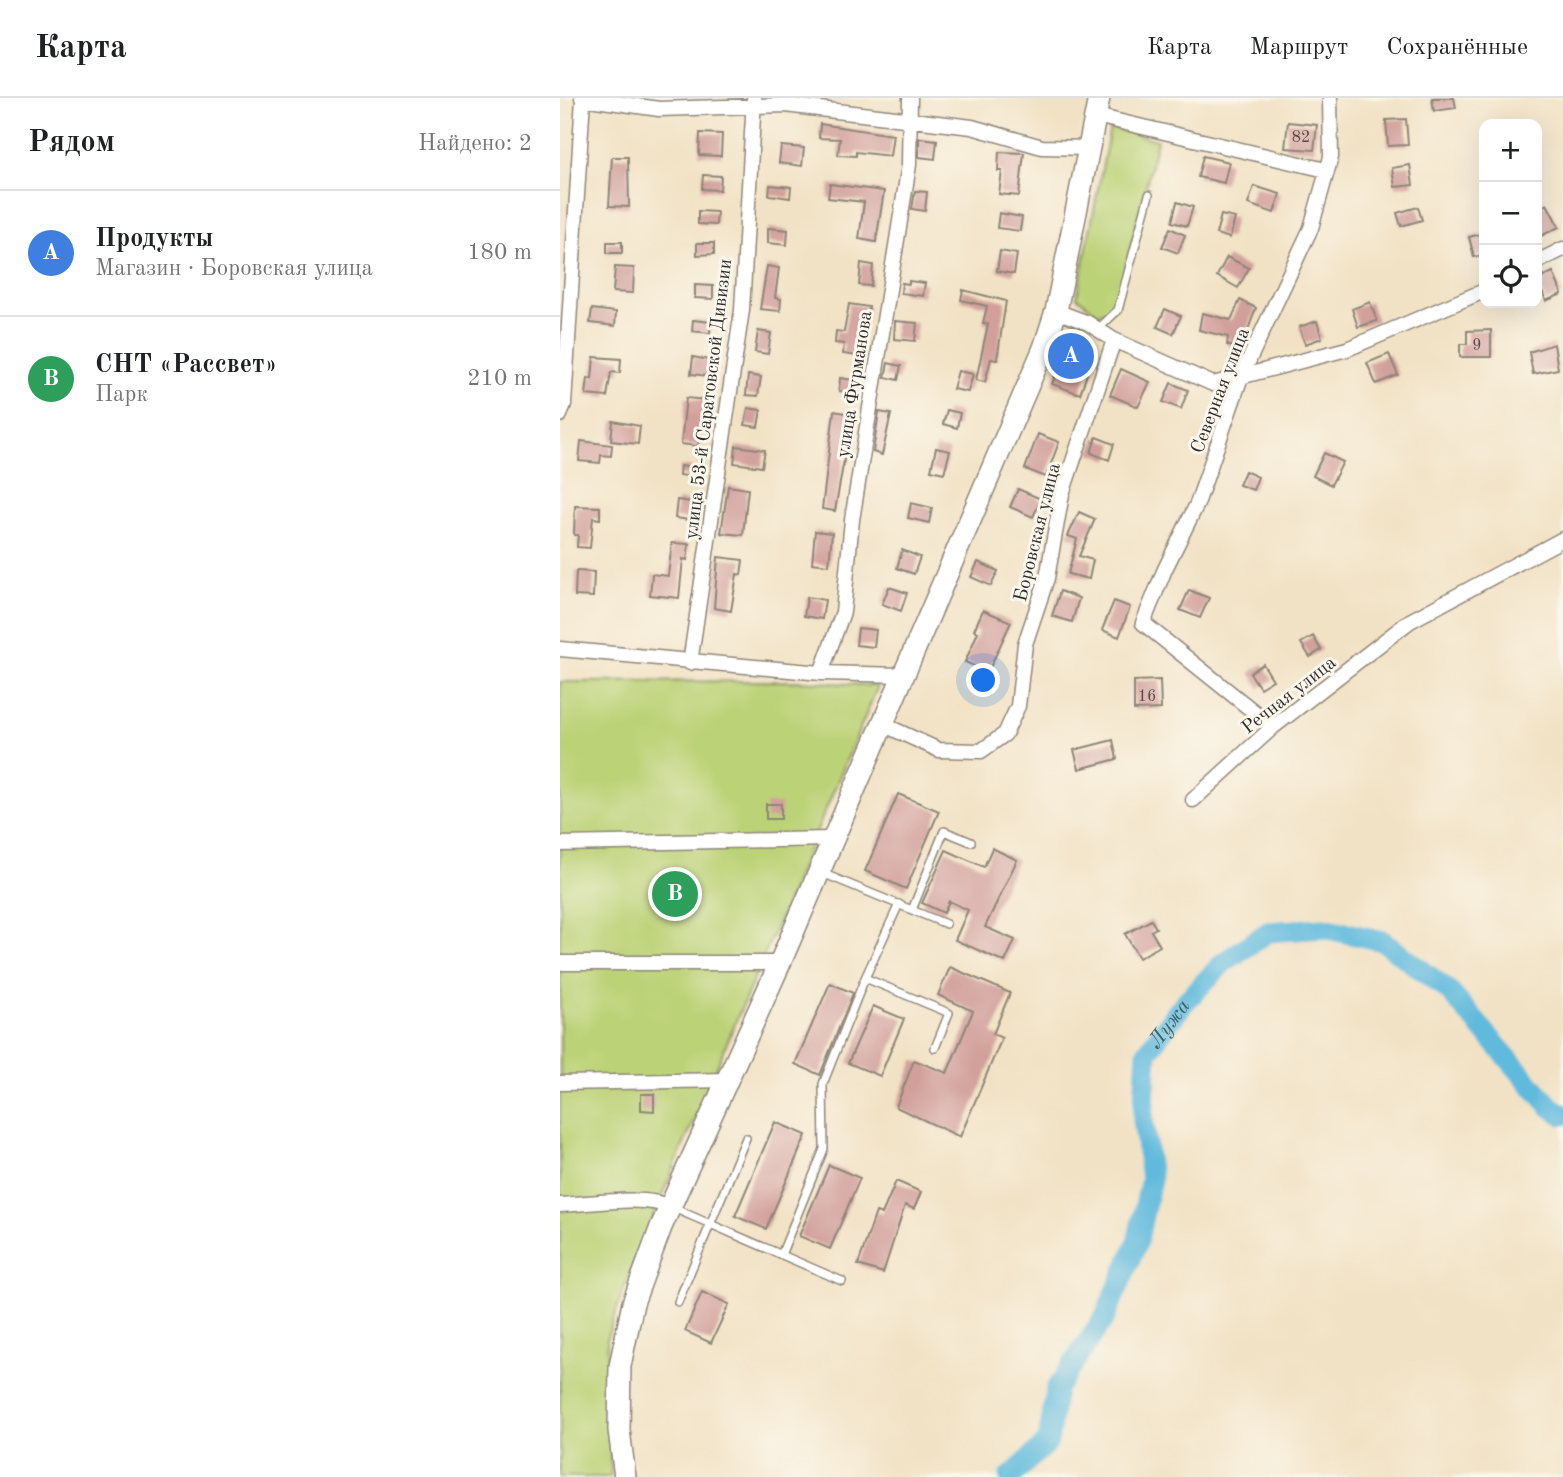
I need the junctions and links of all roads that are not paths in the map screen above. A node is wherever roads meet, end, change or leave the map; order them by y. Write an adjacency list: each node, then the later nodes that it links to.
1 (583, 98): 4 (street); 17 (street)
2 (910, 98): 6 (street, улица Фурманова)
3 (1330, 98): 8 (street, Северная улица)
4 (754, 103): 6 (street); 20 (street, улица 53-й Саратовской Дивизии)
5 (1097, 107): 7 (main road); 8 (street)
6 (910, 117): 7 (street); 21 (street, улица Фурманова)
7 (1089, 148): 13 (main road)
8 (1326, 170): 16 (street, Северная улица)
9 (1149, 195): 14 (lane)
10 (1563, 249): 11 (street)
11 (1542, 260)
12 (1479, 294): 16 (street)
13 (1056, 311): 14 (street); 22 (main road)
14 (1098, 329): 15 (street)
15 (1114, 340): 16 (street); 23 (street, Боровская улица)
16 (1241, 377): 24 (street, Северная улица)
17 (560, 415)
18 (1563, 539): 24 (street, Речная улица)
19 (560, 649): 20 (street)
20 (690, 663): 21 (street)
21 (821, 673): 22 (street)
22 (903, 675): 23 (main road)
23 (880, 723): 26 (main road)
24 (1273, 727): 25 (street, Речная улица)
25 (1193, 800)
26 (831, 839): 28 (street); 29 (main road)
27 (971, 842): 31 (lane)
28 (560, 844)
29 (818, 871): 30 (lane); 34 (main road)
30 (898, 904): 31 (lane); 35 (lane)
31 (912, 910): 32 (lane)
32 (946, 924)
33 (560, 963): 34 (street)
34 (780, 963): 37 (main road)
35 (865, 978): 36 (lane); 43 (lane)
36 (935, 1048)
37 (729, 1080): 38 (street); 41 (main road)
38 (560, 1083)
39 (746, 1138): 42 (lane)
40 (560, 1205): 41 (street)
41 (670, 1207): 42 (lane); 46 (main road)
42 (711, 1225): 43 (lane); 45 (lane)
43 (781, 1255): 44 (lane)
44 (842, 1281)
45 (678, 1302)
46 (625, 1477)

